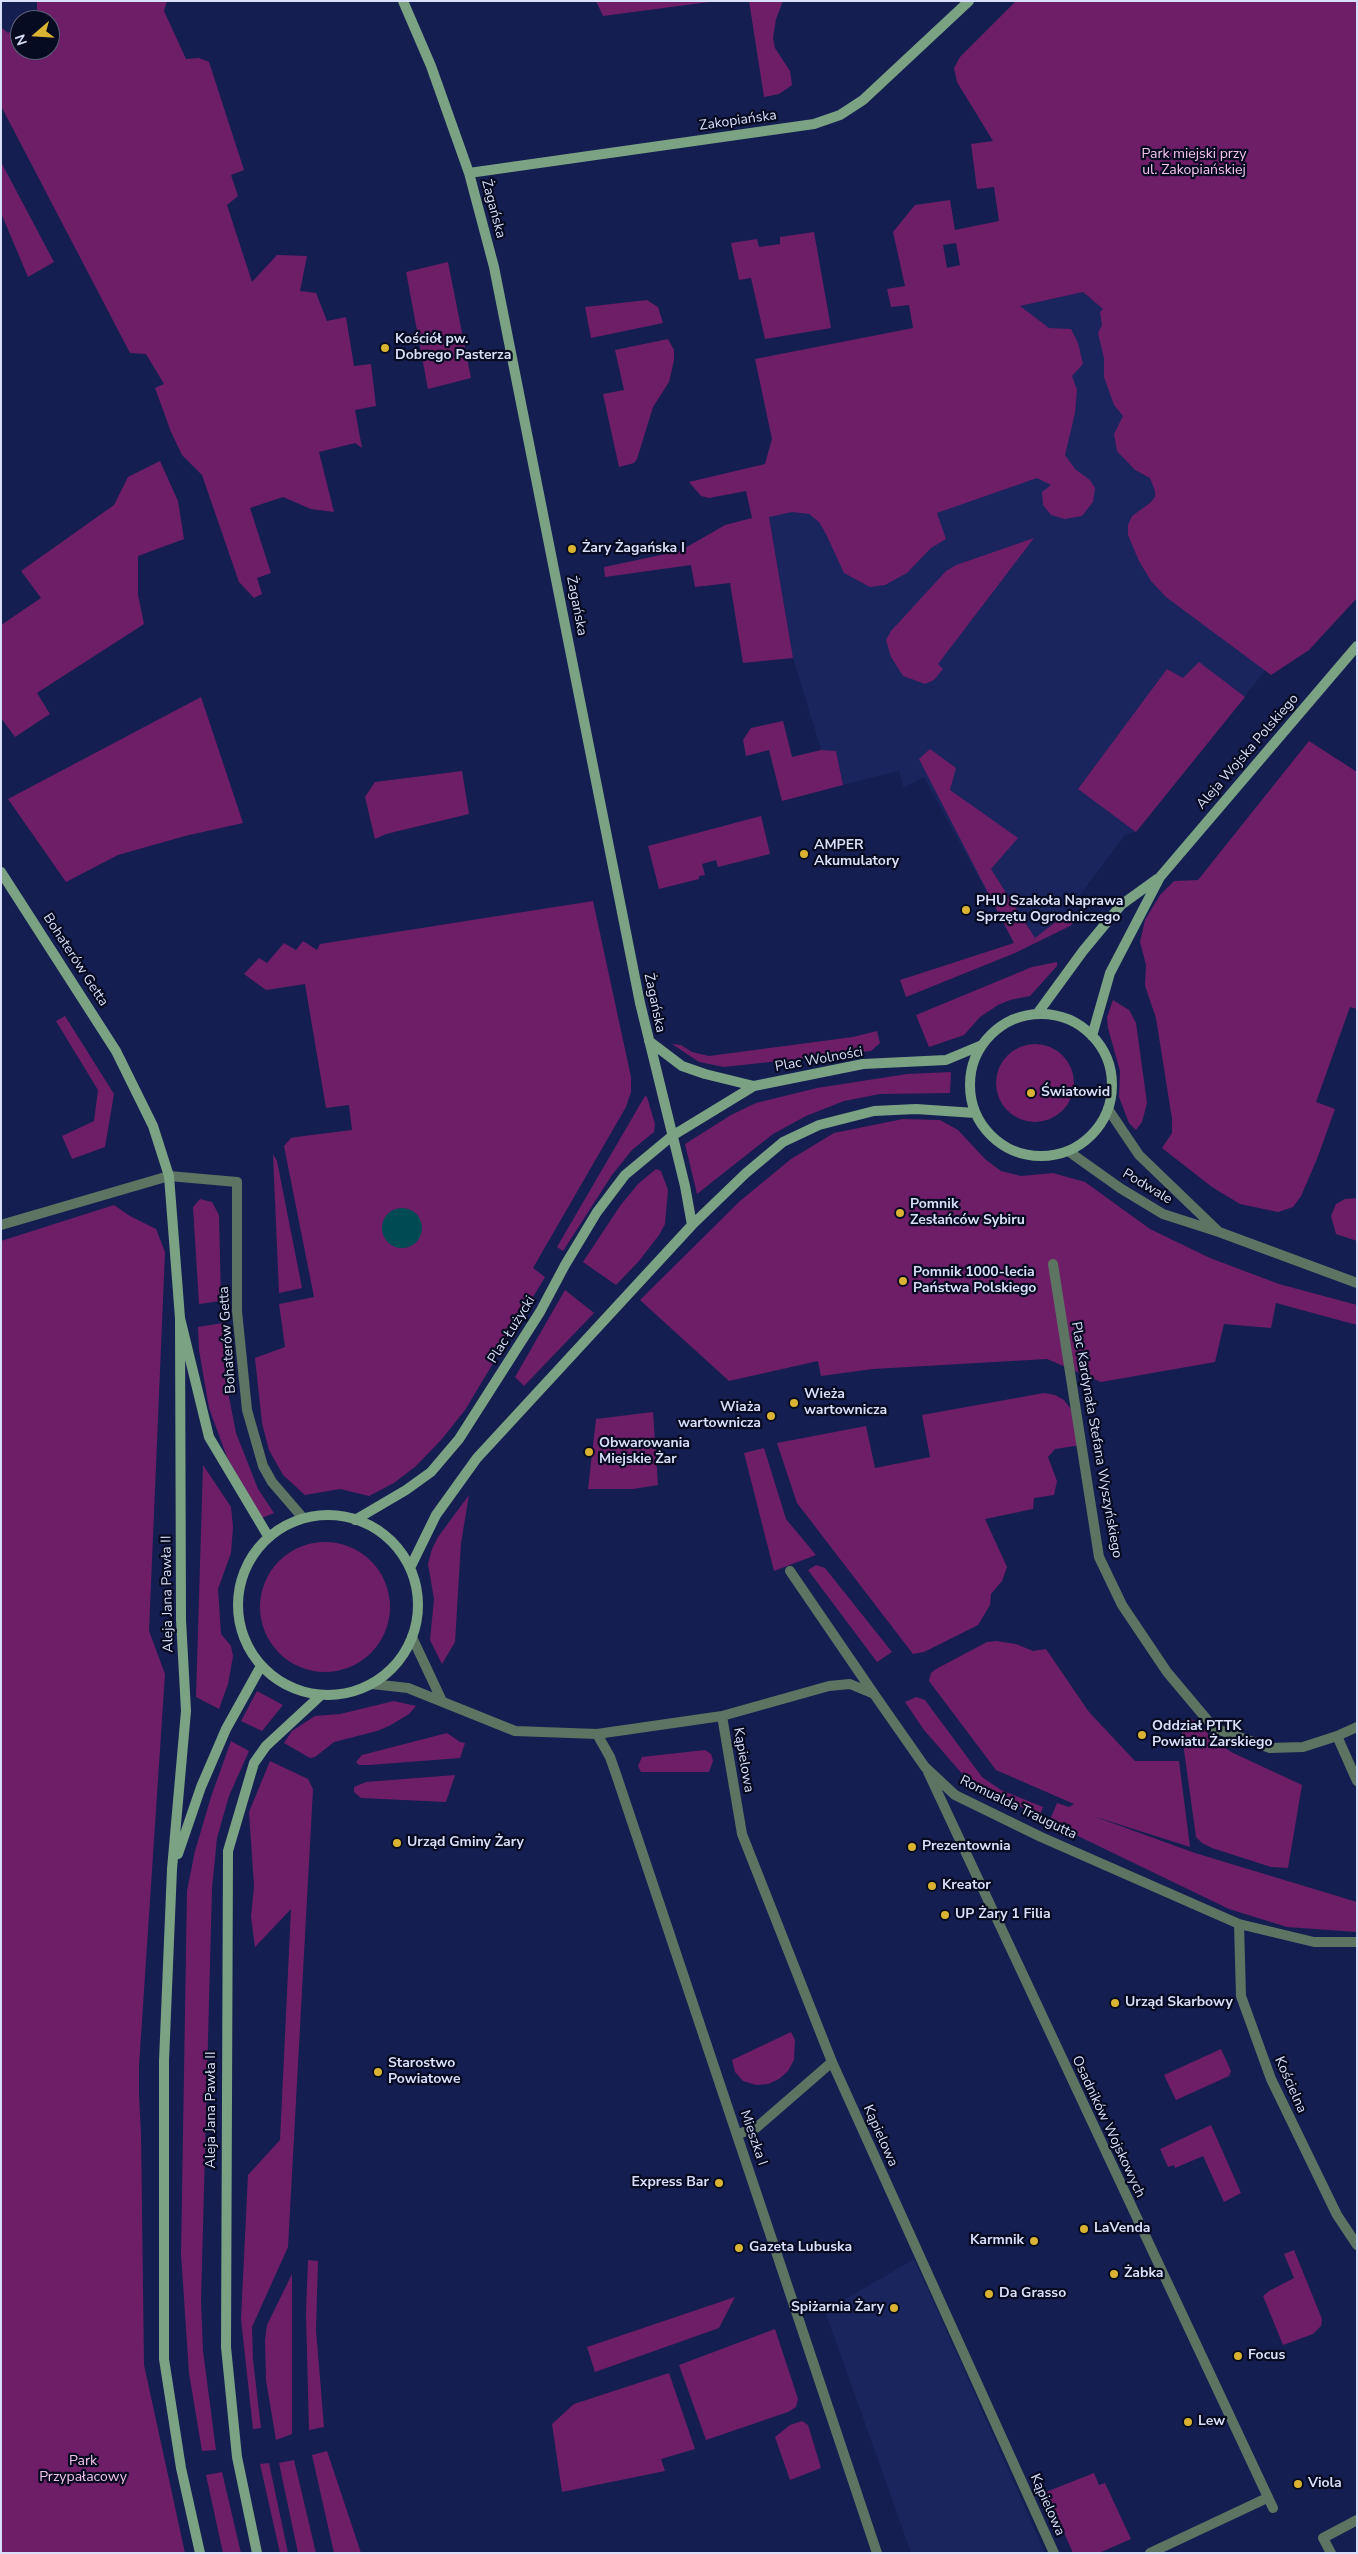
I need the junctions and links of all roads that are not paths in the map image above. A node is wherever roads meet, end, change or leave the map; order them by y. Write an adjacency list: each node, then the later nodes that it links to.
1 (403, 1): 3 (street, Żagańska)
2 (968, 1): 3 (street, Zakopiańska)
3 (469, 173): 9 (street, Żagańska)
4 (1357, 646): 6 (street, Aleja Wojska Polskiego)
5 (1, 872): 16 (street, Bohaterów Getta)
6 (1160, 877): 7 (street, Aleja Wojska Polskiego); 8 (street, Aleja Wojska Polskiego)
7 (1037, 1014): 8 (street); 10 (street)
8 (1092, 1036): 12 (street)
9 (649, 1041): 11 (street); 14 (street, Żagańska)
10 (982, 1045): 11 (street, Plac Wolności); 13 (street)
11 (754, 1086): 14 (street, Plac Wolności)
12 (1108, 1109): 15 (street); 19 (street, Podwale)
13 (975, 1113): 15 (street); 18 (street)
14 (672, 1136): 18 (street, Żagańska); 24 (street, Plac Łużycki)
15 (1068, 1151): 19 (street, Podwale)
16 (169, 1176): 17 (street); 22 (street, Bohaterów Getta); 23 (street, Bohaterów Getta)
17 (1, 1225)
18 (692, 1225): 26 (street)
19 (1219, 1232): 21 (street, Podwale)
20 (1052, 1264): 37 (street, Plac Kardynała Stefana Wyszyńskiego)
21 (1357, 1282)
22 (180, 1318): 25 (street, Bohaterów Getta); 40 (street, Aleja Jana Pawła II)
23 (302, 1518): 24 (street); 25 (street)
24 (355, 1520): 26 (street)
25 (268, 1536): 29 (street)
26 (410, 1568): 28 (street)
27 (790, 1571): 31 (street, Romualda Traugutta)
28 (412, 1637): 30 (street); 33 (street)
29 (261, 1666): 32 (street); 40 (street, Aleja Jana Pawła II)
30 (372, 1684): 32 (street); 33 (street)
31 (874, 1694): 34 (street); 38 (street, Romualda Traugutta)
32 (320, 1696): 50 (street, Aleja Jana Pawła II)
33 (442, 1701): 36 (street)
34 (722, 1716): 36 (street); 43 (street, Kąpielowa)
35 (1357, 1726): 37 (street, Plac Kardynała Stefana Wyszyńskiego)
36 (598, 1734): 44 (street, Mieszka I)
37 (1337, 1736): 39 (street)
38 (925, 1767): 41 (street, Romualda Traugutta); 46 (street, Osadników Wojskowych)
39 (1357, 1780)
40 (172, 1869): 49 (street, Aleja Jana Pawła II)
41 (1239, 1924): 42 (street, Romualda Traugutta); 45 (street, Kościelna)
42 (1357, 1942)
43 (832, 2062): 44 (street); 52 (street, Kąpielowa)
44 (738, 2134): 51 (street, Mieszka I)
45 (1357, 2244)
46 (1267, 2498): 47 (street, Osadników Wojskowych); 53 (street)
47 (1273, 2508)
48 (1357, 2520): 54 (street)
49 (200, 2553)
50 (257, 2553)
51 (877, 2553)
52 (1054, 2553)
53 (1150, 2553)
54 (1331, 2553)

